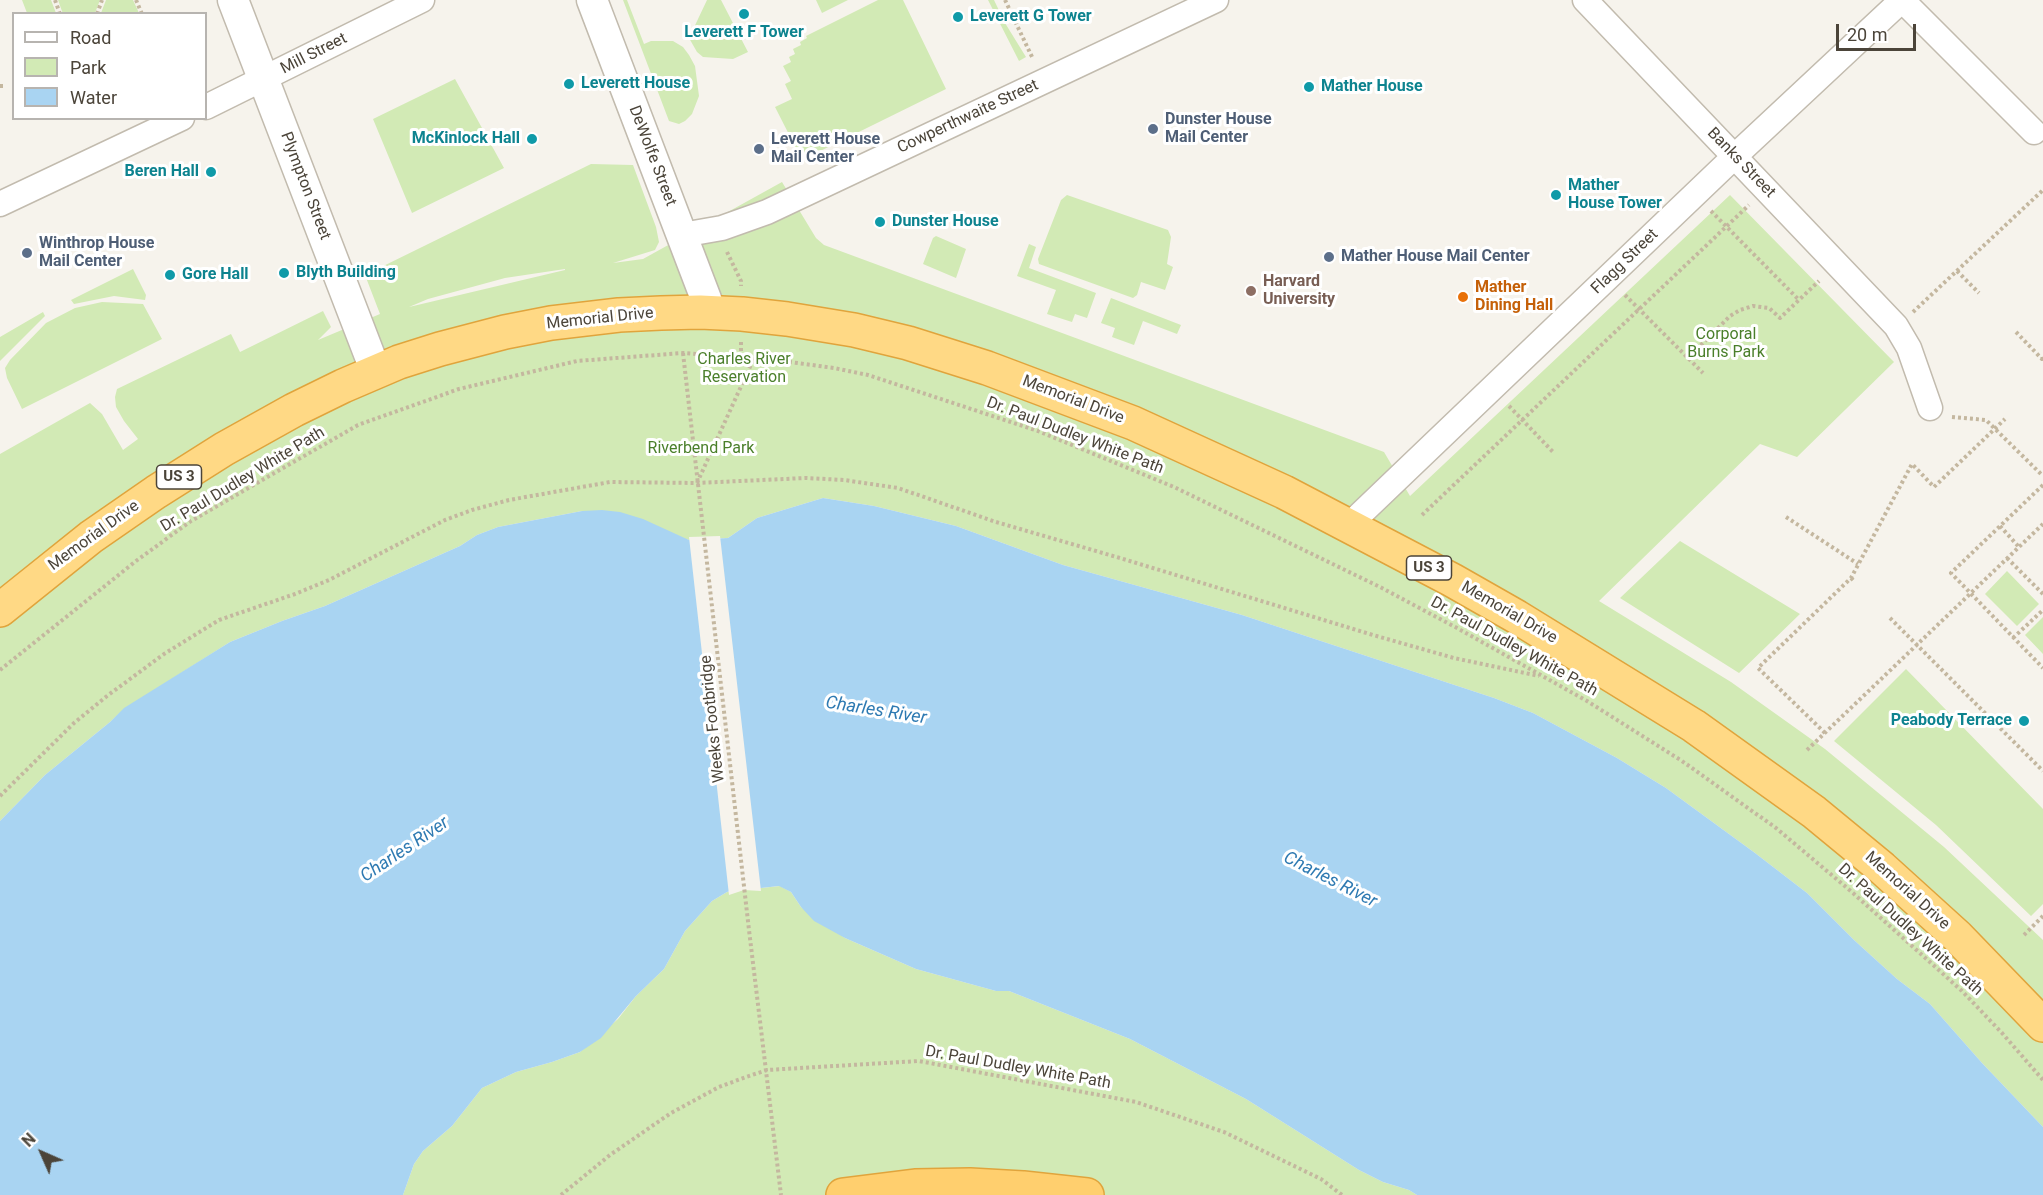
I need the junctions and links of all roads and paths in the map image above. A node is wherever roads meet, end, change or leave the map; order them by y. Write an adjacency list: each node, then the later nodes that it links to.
1 (233, 0): 8 (street, Plympton Street)
2 (422, 0): 8 (street, Mill Street)
3 (592, 0): 19 (street, DeWolfe Street)
4 (1005, 0): 9 (path)
5 (1216, 0): 9 (street, Cowperthwaite Street)
6 (1585, 0): 13 (street, Banks Street)
7 (1902, 0): 12 (street); 13 (street, Flagg Street)
8 (264, 80): 10 (street, Mill Street); 33 (street, Plympton Street)
9 (1044, 81): 19 (street, Cowperthwaite Street)
10 (207, 107)
11 (178, 120): 15 (street)
12 (2034, 132)
13 (1735, 156): 27 (street, Banks Street); 47 (street, Flagg Street)
14 (2043, 190): 20 (path)
15 (0, 204)
16 (1749, 205): 18 (path)
17 (1709, 208): 18 (path)
18 (1726, 226): 24 (path); 25 (path)
19 (682, 236): 26 (street, DeWolfe Street)
20 (1957, 271): 23 (path); 27 (path)
21 (1821, 279): 24 (path)
22 (1621, 291): 25 (path)
23 (1978, 293)
24 (1799, 300): 32 (path)
25 (1639, 309): 32 (path); 38 (path)
26 (711, 312): 33 (highway, Memorial Drive / US 3); 47 (highway, Memorial Drive / US 3)
27 (1903, 320): 36 (street)
28 (2016, 332): 30 (path)
29 (683, 353): 31 (path, Dr. Paul Dudley White Path); 42 (path, Weeks Footbridge); 62 (path, Dr. Paul Dudley White Path)
30 (2043, 357)
31 (754, 358): 42 (path); 63 (path, Dr. Paul Dudley White Path)
32 (1688, 358): 34 (path)
33 (376, 372): 56 (highway, Memorial Drive / US 3)
34 (1703, 373)
35 (1504, 401): 38 (path)
36 (1930, 408): 39 (path)
37 (2005, 419): 39 (path)
38 (1522, 420): 40 (path); 44 (path)
39 (1995, 429): 41 (path); 51 (path)
40 (1554, 453)
41 (2043, 476)
42 (697, 483): 63 (path); 67 (path); 71 (path, Weeks Footbridge)
43 (2043, 485): 48 (path)
44 (1422, 515)
45 (1786, 517): 51 (path)
46 (2043, 524): 49 (path)
47 (1349, 525): 70 (highway, Memorial Drive / US 3)
48 (2000, 526): 49 (path); 54 (path)
49 (2019, 547): 50 (path)
50 (2007, 558): 54 (path); 55 (path)
51 (1858, 564): 52 (path)
52 (1851, 578): 53 (path); 64 (path)
53 (1855, 582)
54 (1971, 594): 59 (path); 60 (path)
55 (2043, 594)
56 (0, 610)
57 (2043, 610): 59 (path)
58 (1890, 618): 60 (path)
59 (2013, 638): 61 (path)
60 (1917, 645): 64 (path); 66 (path)
61 (2043, 668)
62 (0, 670)
63 (1543, 677): 72 (path, Dr. Paul Dudley White Path)
64 (1825, 733): 65 (path)
65 (1808, 750)
66 (2043, 771)
67 (0, 796)
68 (2043, 916): 69 (path)
69 (2024, 935)
70 (2043, 1025)
71 (767, 1070): 73 (path, Dr. Paul Dudley White Path); 74 (path, Weeks Footbridge); 77 (path, Dr. Paul Dudley White Path)
72 (2043, 1080)
73 (561, 1195)
74 (781, 1195)
75 (843, 1195): 76 (highway)
76 (1087, 1195)
77 (1342, 1195)

